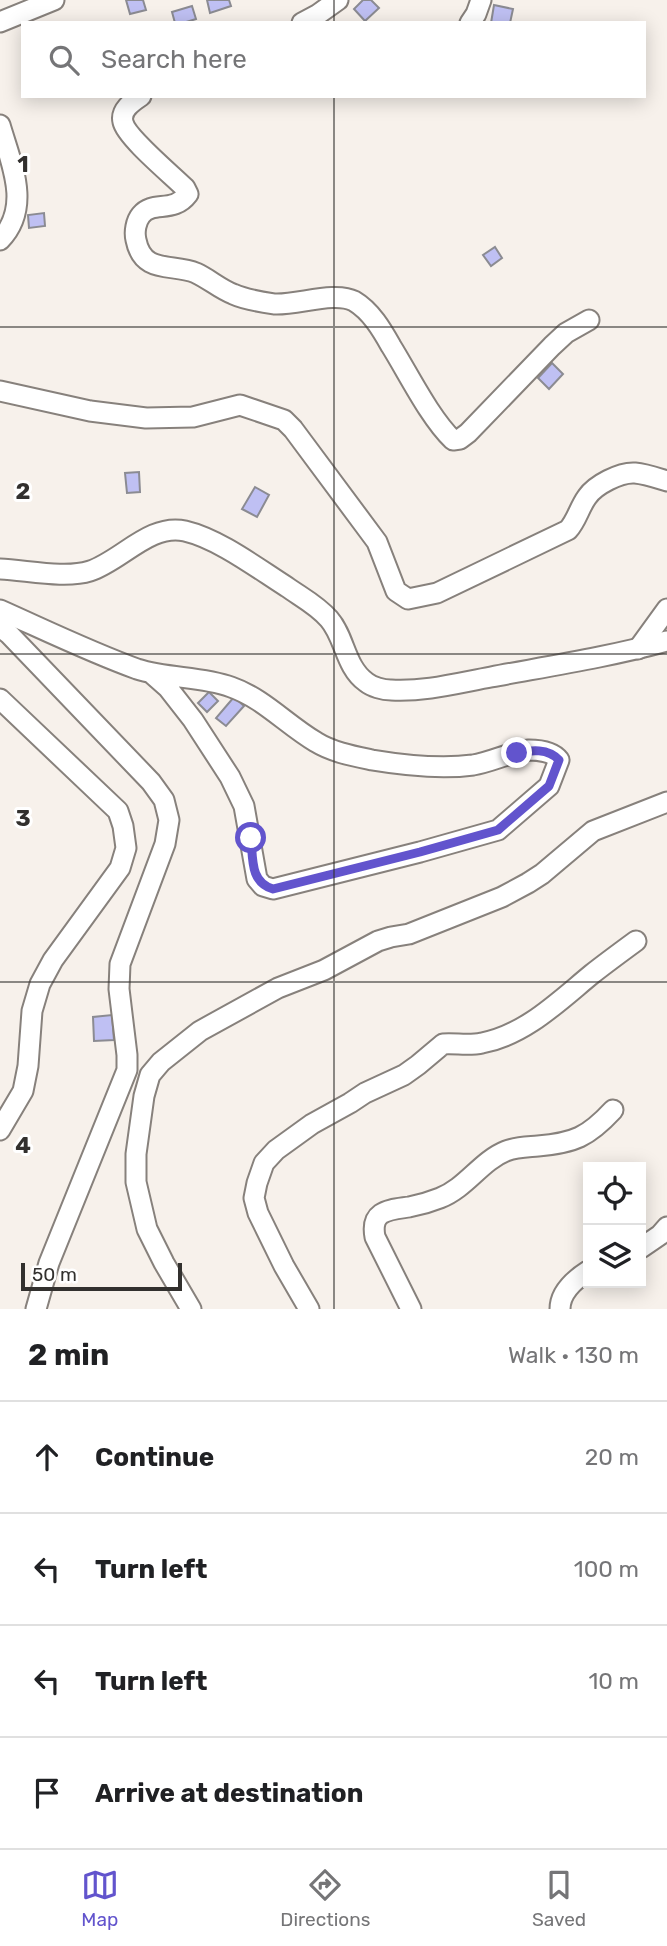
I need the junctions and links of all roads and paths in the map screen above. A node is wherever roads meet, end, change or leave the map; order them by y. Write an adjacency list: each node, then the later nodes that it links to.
1 (54, 0): 6 (street)
2 (338, 0): 4 (street)
3 (481, 0): 5 (street)
4 (306, 21)
5 (471, 21)
6 (0, 22)
7 (138, 98): 10 (street)
8 (0, 125): 9 (street)
9 (0, 240)
10 (589, 320)
11 (0, 391): 12 (street)
12 (667, 481)
13 (0, 569): 18 (street)
14 (667, 609): 18 (street)
15 (0, 610): 19 (street)
16 (0, 627): 28 (street)
17 (667, 641): 18 (street)
18 (638, 649)
19 (151, 673): 19 (street)
20 (0, 699): 24 (street)
21 (667, 802): 29 (street)
22 (636, 941): 30 (street)
23 (613, 1110): 31 (street)
24 (0, 1130)
25 (667, 1227): 26 (street)
26 (646, 1245)
27 (583, 1275): 32 (street)
28 (36, 1309)
29 (191, 1309)
30 (309, 1309)
31 (411, 1309)
32 (560, 1309)

